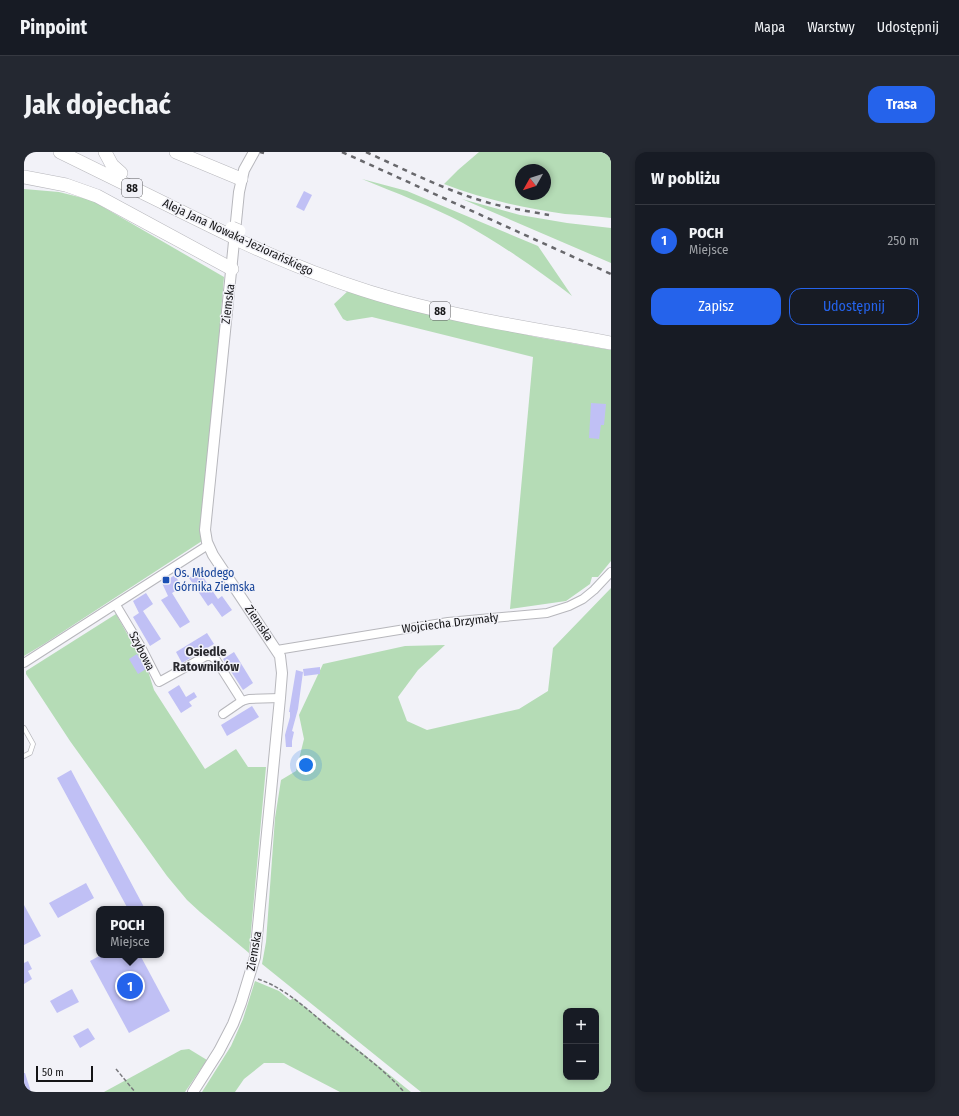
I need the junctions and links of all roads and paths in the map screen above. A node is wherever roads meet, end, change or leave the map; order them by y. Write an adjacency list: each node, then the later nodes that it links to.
1 (60, 152): 9 (main road, Aleja Jana Nowaka-Jeziorańskiego / 88)
2 (78, 152): 6 (main road, Aleja Jana Nowaka-Jeziorańskiego / 88)
3 (105, 152): 6 (main road)
4 (176, 152): 8 (main road)
5 (254, 152): 8 (street, Ziemska)
6 (121, 173): 9 (main road, Aleja Jana Nowaka-Jeziorańskiego / 88)
7 (24, 177): 10 (main road)
8 (241, 179): 10 (street, Ziemska)
9 (235, 234): 11 (main road, Aleja Jana Nowaka-Jeziorańskiego / 88); 12 (main road, Aleja Jana Nowaka-Jeziorańskiego / 88)
10 (232, 268): 13 (street, Ziemska)
11 (611, 335)
12 (611, 343)
13 (208, 545): 15 (street); 16 (street, Ziemska)
14 (611, 572): 16 (street, Wojciecha Drzymały)
15 (116, 605): 17 (street); 19 (street, Szybowa)
16 (277, 650): 18 (street, Ziemska)
17 (24, 663)
18 (280, 698): 19 (street); 23 (street, Ziemska)
19 (242, 701): 20 (street)
20 (223, 714)
21 (24, 728): 22 (lane)
22 (24, 756)
23 (250, 976): 26 (street, Ziemska); 27 (path)
24 (116, 1069): 25 (path)
25 (135, 1092)
26 (193, 1092)
27 (404, 1092)

